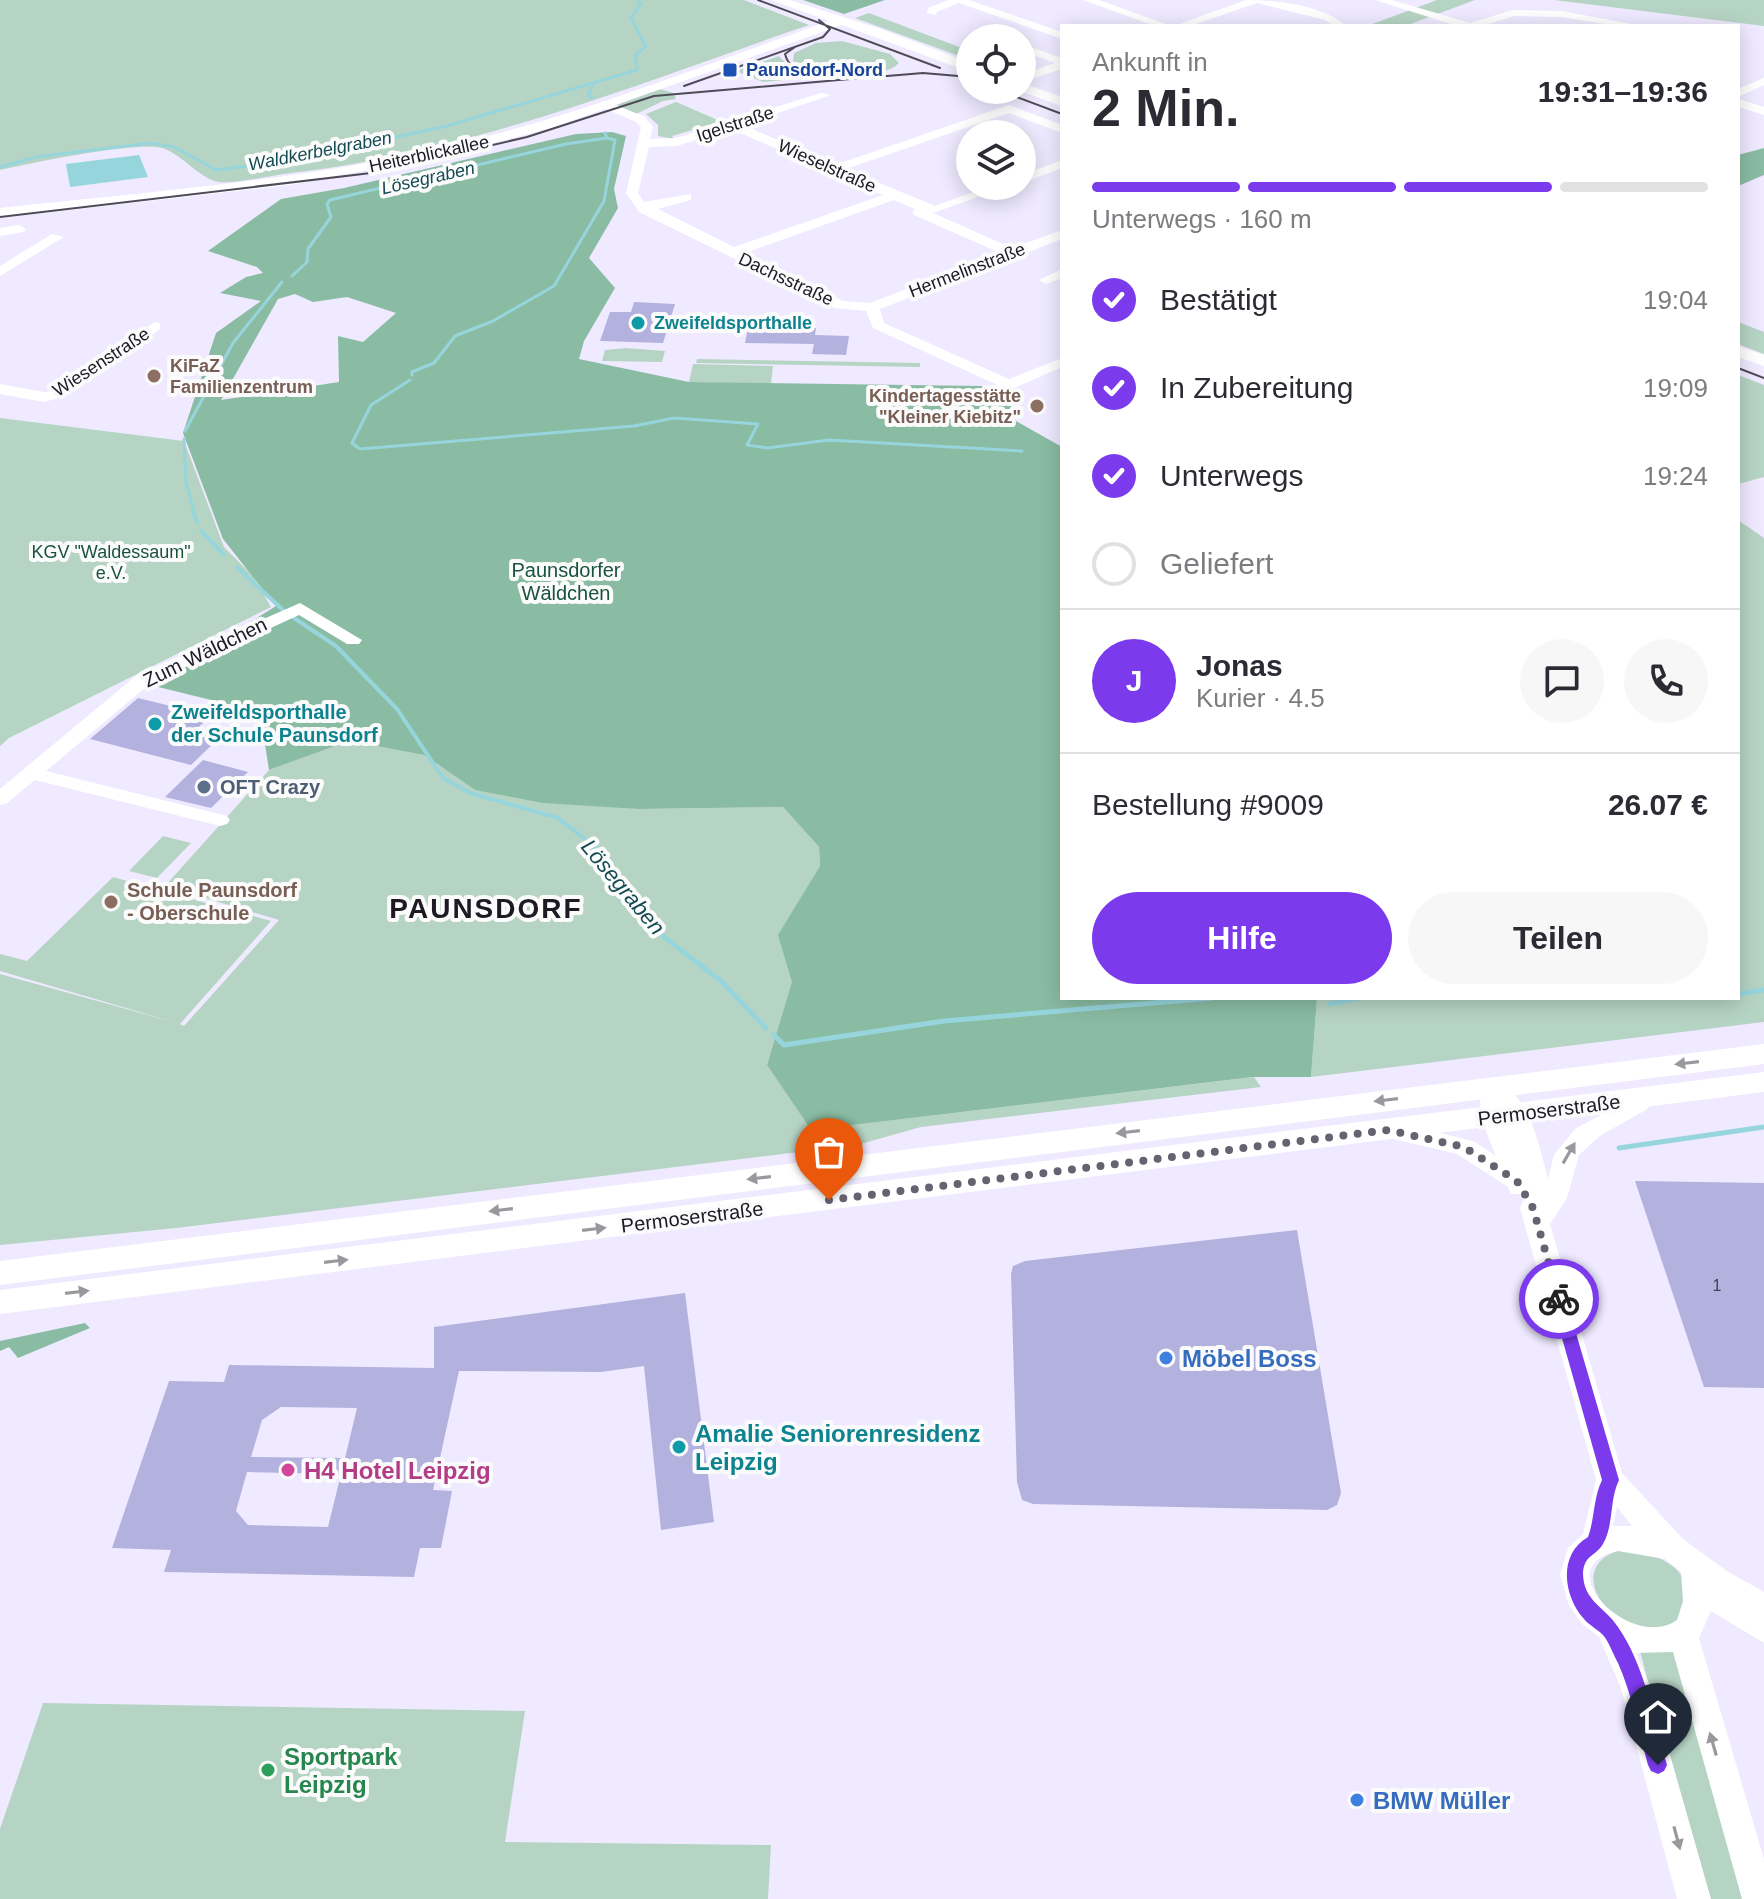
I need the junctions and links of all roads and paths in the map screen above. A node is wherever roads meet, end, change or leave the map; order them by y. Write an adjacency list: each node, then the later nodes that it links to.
1 (777, 0): 8 (main road)
2 (958, 0): 6 (street); 15 (street)
3 (1088, 0): 9 (street)
4 (1257, 0): 10 (street); 11 (street)
5 (1380, 0): 12 (street)
6 (932, 13)
7 (1571, 20): 13 (street); 14 (street)
8 (841, 21): 18 (main road); 27 (main road, Heiterblickallee)
9 (1160, 24)
10 (1185, 24)
11 (1338, 24)
12 (1463, 24)
13 (1476, 24)
14 (1615, 24)
15 (1060, 35)
16 (1036, 53): 17 (street)
17 (1060, 62)
18 (956, 63)
19 (1060, 64): 20 (street)
20 (1036, 73)
21 (1764, 81): 23 (street)
22 (1036, 92): 25 (main road)
23 (1740, 92)
24 (825, 95): 29 (street, Igelstraße)
25 (1060, 101)
26 (1740, 104): 28 (street)
27 (603, 105): 31 (street); 40 (main road, Heiterblickallee)
28 (1764, 111)
29 (732, 125): 31 (street, Igelstraße); 33 (street, Wieselstraße)
30 (1060, 128): 33 (street)
31 (643, 143): 39 (street)
32 (1060, 165): 34 (street)
33 (835, 169): 35 (street, Wieselstraße)
34 (1036, 174)
35 (894, 195): 38 (street, Wieselstraße); 45 (street)
36 (686, 197): 39 (street)
37 (964, 200): 38 (street)
38 (922, 207): 46 (street, Wieselstraße)
39 (644, 209): 45 (street, Dachsstraße)
40 (0, 213)
41 (19, 229): 42 (street)
42 (0, 232)
43 (1060, 235): 46 (street, Hermelinstraße)
44 (57, 237): 47 (street)
45 (731, 253): 50 (street, Dachsstraße)
46 (1011, 253): 50 (street, Hermelinstraße)
47 (0, 272)
48 (1060, 274): 49 (street)
49 (1046, 280)
50 (872, 307): 54 (street)
51 (155, 326): 55 (street, Wiesenstraße)
52 (1740, 352): 53 (main road)
53 (1764, 361)
54 (1060, 363)
55 (0, 389)
56 (353, 640): 57 (street, Zum Wäldchen)
57 (30, 773): 58 (street, Zum Wäldchen); 59 (street)
58 (0, 799)
59 (220, 820)
60 (1764, 1054): 62 (main road, Permoserstraße, one-way to 62)
61 (1764, 1082): 63 (main road, Permoserstraße)
62 (1490, 1087): 64 (street); 68 (main road, Permoserstraße, one-way to 68)
63 (1645, 1097): 64 (main road, Permoserstraße); 67 (street, one-way to 63)
64 (1505, 1115): 65 (main road, Permoserstraße); 66 (street); 67 (street)
65 (1388, 1130): 66 (street); 69 (main road, Permoserstraße, one-way to 65)
66 (1517, 1181): 67 (street)
67 (1535, 1215): 70 (street)
68 (0, 1273)
69 (0, 1302)
70 (1610, 1480): 71 (street); 72 (street)
71 (1595, 1542): 72 (street); 75 (street)
72 (1694, 1565): 73 (street); 74 (street); 76 (street)
73 (1764, 1607)
74 (1764, 1629)
75 (1611, 1631): 76 (street); 77 (street, one-way to 77)
76 (1683, 1635): 78 (street, one-way to 76)
77 (1694, 1899)
78 (1759, 1899)

